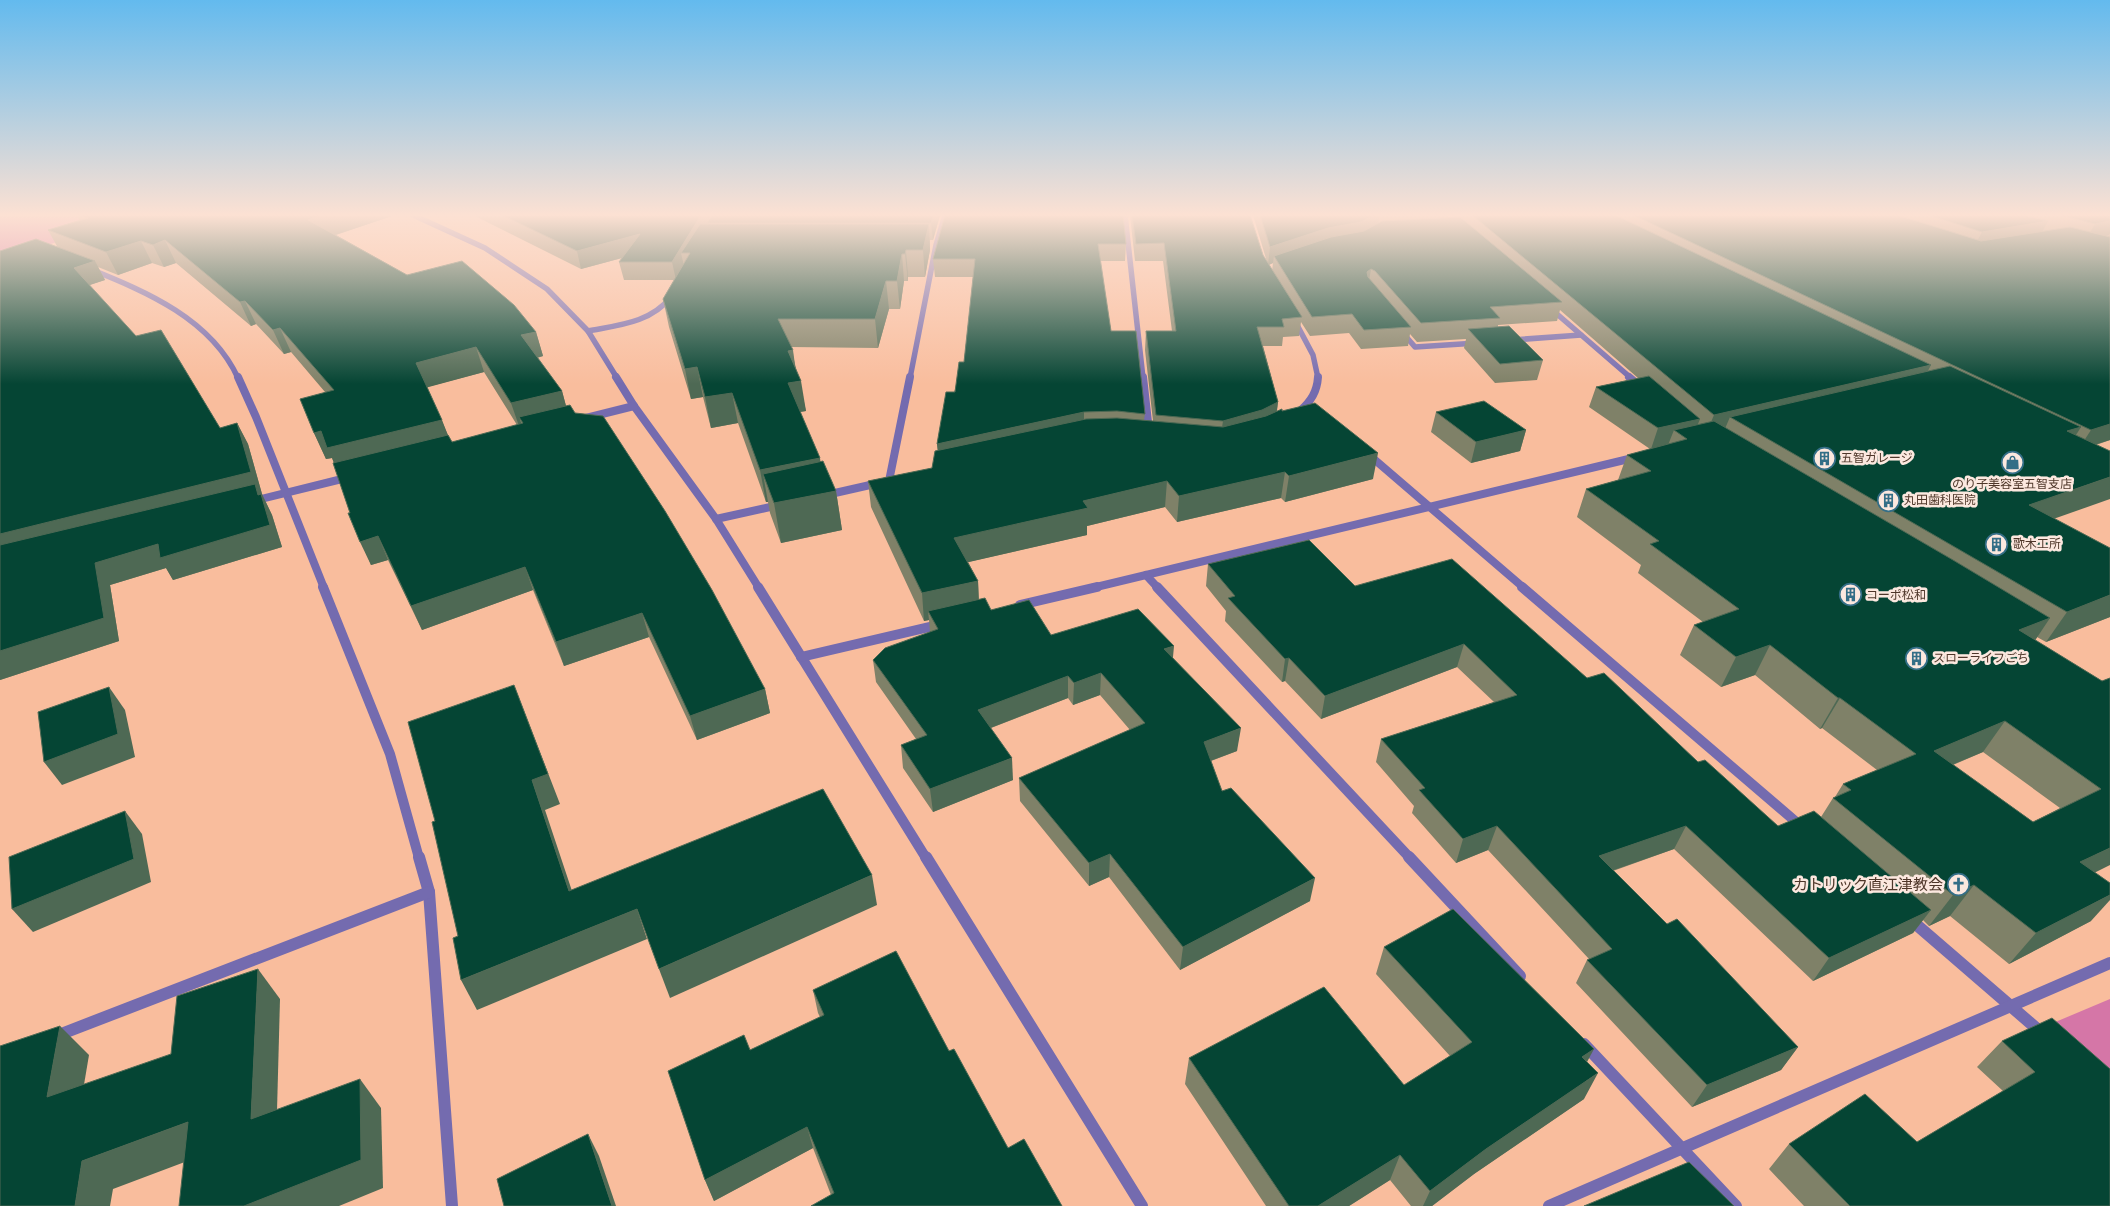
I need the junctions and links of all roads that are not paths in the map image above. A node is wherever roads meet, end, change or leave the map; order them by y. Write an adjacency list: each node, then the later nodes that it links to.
1 (96, 271): 25 (street)
2 (520, 271): 9 (street)
3 (931, 271): 24 (street)
4 (1131, 271): 19 (street)
5 (673, 294): 9 (street)
6 (1545, 304): 10 (street)
7 (1292, 318): 14 (street)
8 (1398, 327): 12 (street)
9 (588, 331): 15 (street)
10 (1581, 335): 11 (street); 13 (street)
11 (1503, 341)
12 (1484, 342)
13 (1646, 391)
14 (1311, 404): 16 (street); 17 (street)
15 (634, 406): 18 (street); 30 (street)
16 (1318, 410)
17 (1290, 419)
18 (576, 421)
19 (1150, 440)
20 (1362, 449): 29 (street)
21 (1646, 454): 29 (street)
22 (363, 474): 25 (street)
23 (898, 479): 24 (street)
24 (889, 481): 26 (street)
25 (285, 493): 28 (street); 36 (street)
26 (821, 496)
27 (793, 502): 30 (street)
28 (247, 503)
29 (1428, 507): 31 (street); 35 (street)
30 (716, 519): 34 (street)
31 (1146, 575): 32 (street); 39 (street)
32 (1012, 607)
33 (954, 621): 34 (street)
34 (801, 657): 46 (street)
35 (1807, 832)
36 (429, 892): 42 (street); 45 (street)
37 (1906, 916): 40 (street)
38 (2110, 963): 40 (street)
39 (1526, 982)
40 (2012, 1007): 43 (street); 44 (street)
41 (1573, 1033): 44 (street)
42 (47, 1039)
43 (2057, 1046)
44 (1682, 1149): 47 (street); 48 (street)
45 (452, 1206)
46 (1142, 1206)
47 (1549, 1206)
48 (1736, 1206)

